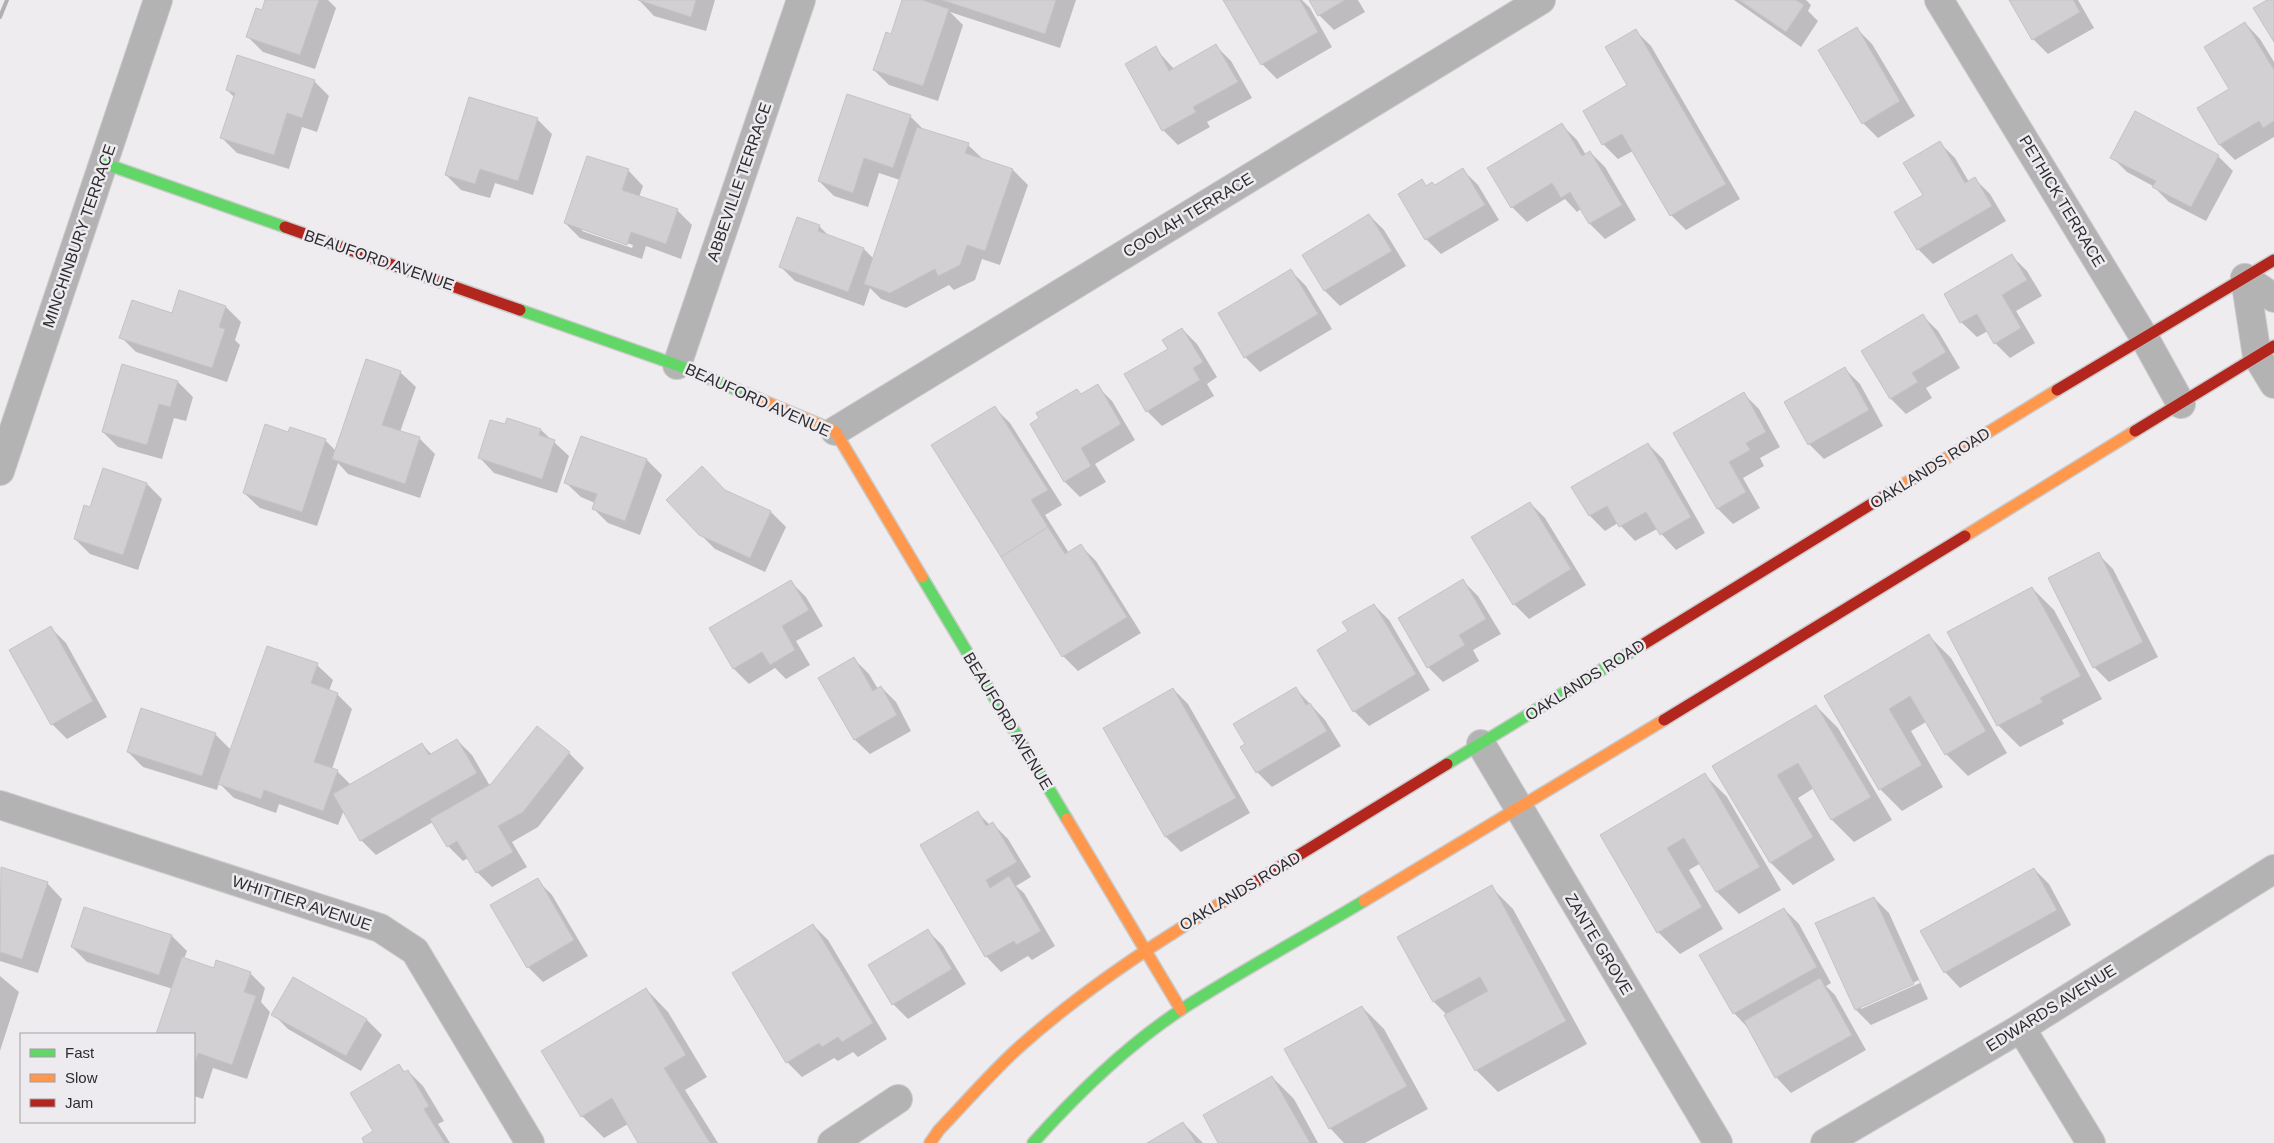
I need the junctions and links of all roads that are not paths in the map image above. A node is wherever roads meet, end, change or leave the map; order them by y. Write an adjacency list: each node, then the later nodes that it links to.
1 (158, 0): 5 (street, MINCHINBURY TERRACE)
2 (801, 0): 11 (street, ABBEVILLE TERRACE)
3 (1541, 0): 14 (street, COOLAH TERRACE)
4 (1939, 0): 9 (street, PETHICK TERRACE)
5 (103, 163): 11 (main road, BEAUFORD AVENUE); 15 (street, MINCHINBURY TERRACE)
6 (2274, 260): 7 (main road, OAKLANDS ROAD)
7 (2244, 278): 8 (street); 9 (main road, OAKLANDS ROAD); 10 (street)
8 (2274, 298)
9 (2144, 337): 13 (street, PETHICK TERRACE); 16 (main road, OAKLANDS ROAD)
10 (2266, 351): 12 (street); 13 (main road)
11 (677, 365): 14 (main road, BEAUFORD AVENUE)
12 (2274, 384)
13 (2181, 404): 18 (main road)
14 (835, 431): 20 (main road, BEAUFORD AVENUE)
15 (0, 471)
16 (1482, 744): 18 (street, ZANTE GROVE); 20 (main road, OAKLANDS ROAD)
17 (0, 805): 24 (street, WHITTIER AVENUE)
18 (1519, 809): 21 (main road); 28 (street, ZANTE GROVE)
19 (2274, 869): 22 (street, EDWARDS AVENUE)
20 (1144, 950): 21 (main road, BEAUFORD AVENUE); 26 (main road, OAKLANDS ROAD)
21 (1181, 1010): 27 (main road)
22 (2021, 1028): 29 (street, EDWARDS AVENUE); 30 (street)
23 (898, 1099): 25 (street)
24 (530, 1143)
25 (832, 1143)
26 (930, 1143)
27 (1033, 1143)
28 (1718, 1143)
29 (1825, 1143)
30 (2091, 1143)

